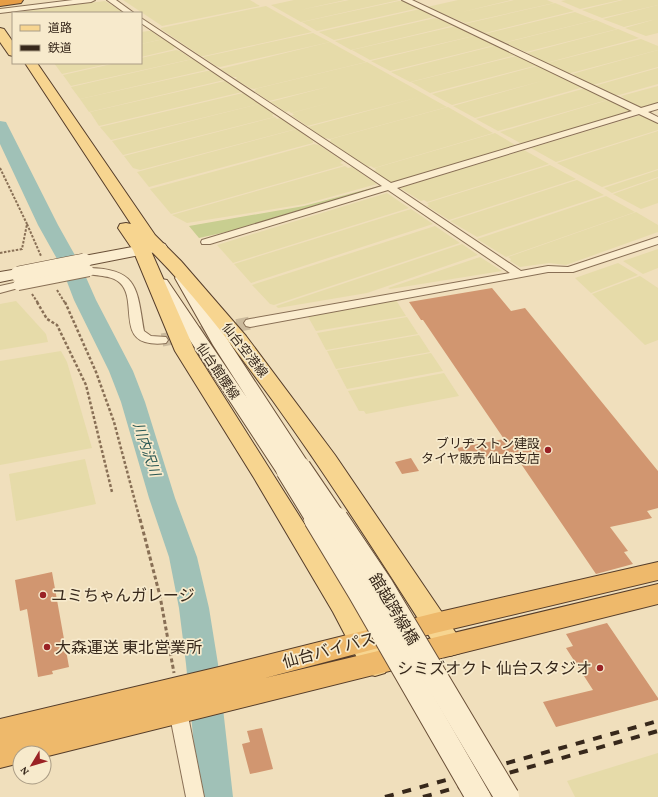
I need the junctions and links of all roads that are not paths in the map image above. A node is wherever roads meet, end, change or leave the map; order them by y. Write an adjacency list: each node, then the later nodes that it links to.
1 (17, 0): 5 (highway)
2 (91, 0): 5 (street)
3 (111, 0): 6 (street)
4 (406, 0): 15 (street)
5 (2, 5)
6 (129, 12)
7 (0, 18): 10 (main road)
8 (142, 21): 17 (street)
9 (0, 32): 11 (main road)
10 (12, 36)
11 (12, 50)
12 (21, 64): 20 (main road, 仙台空港線)
13 (32, 64): 20 (main road, 仙台空港線)
14 (658, 106): 15 (street)
15 (640, 112): 16 (street); 17 (street)
16 (658, 120)
17 (389, 187): 19 (street); 23 (street)
18 (658, 240): 23 (street)
19 (206, 242)
20 (147, 250): 21 (main road); 22 (main road, 仙台空港線); 29 (main road, 仙台館腰線); 33 (main road, 仙台空港線)
21 (85, 261): 24 (main road, bridge); 28 (street)
22 (176, 265): 29 (main road, 仙台館腰線); 32 (main road, 仙台空港線)
23 (519, 274): 27 (street)
24 (16, 276): 25 (main road); 26 (street)
25 (0, 277)
26 (0, 290)
27 (250, 323)
28 (162, 340)
29 (293, 469): 38 (main road, 舘越跨線橋, bridge); 39 (main road, 舘越跨線橋, bridge)
30 (658, 570): 32 (highway, 仙台バイパス)
31 (658, 594): 32 (highway, 仙台バイパス)
32 (442, 634): 33 (highway, 仙台バイパス)
33 (369, 653): 34 (highway, 仙台バイパス)
34 (183, 696): 35 (highway, 仙台バイパス); 36 (highway, 仙台バイパス); 37 (street)
35 (0, 732)
36 (0, 755)
37 (195, 797)
38 (478, 797)
39 (507, 797)

